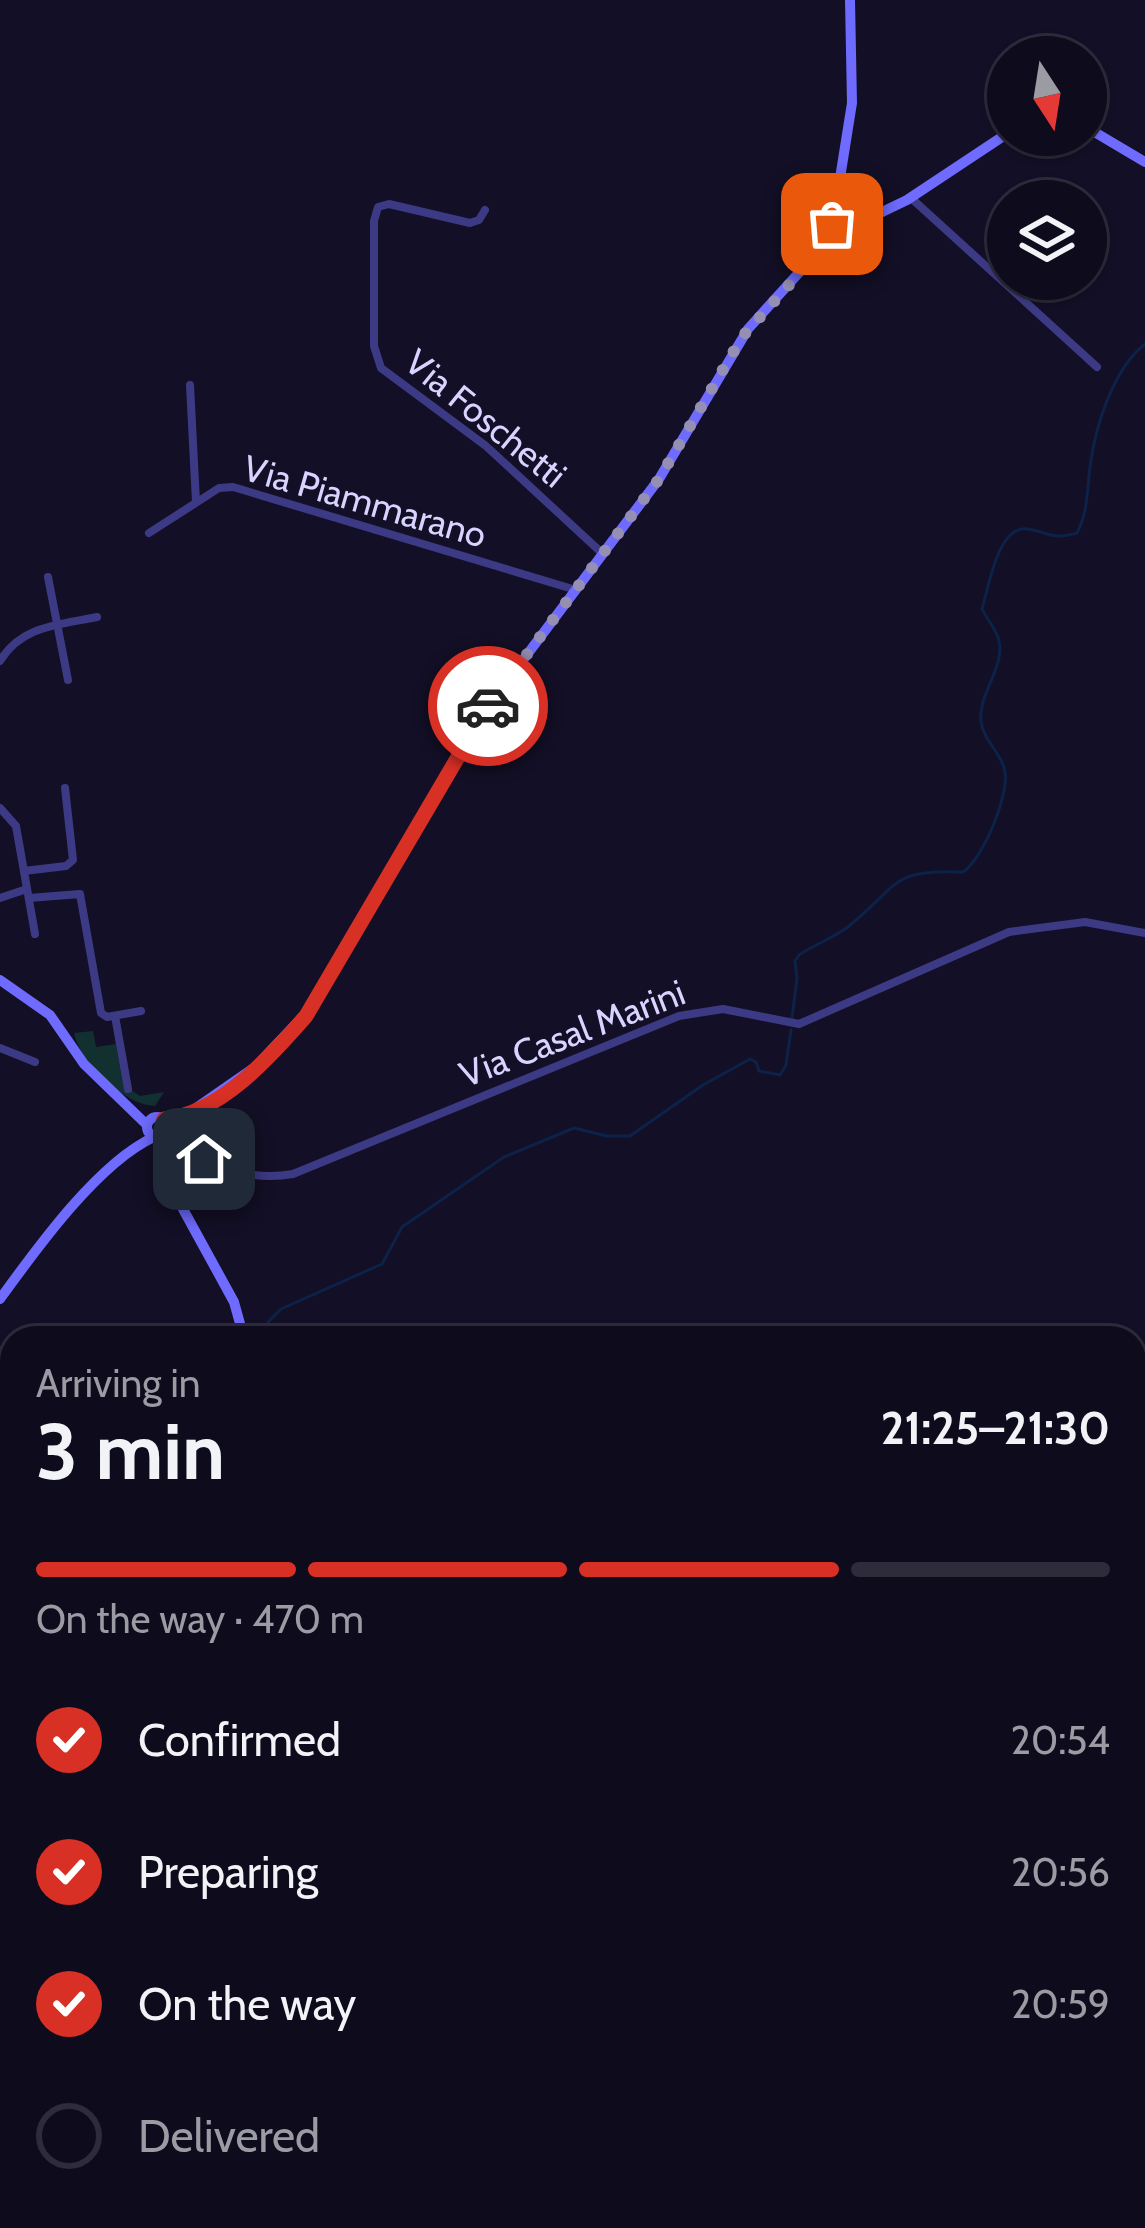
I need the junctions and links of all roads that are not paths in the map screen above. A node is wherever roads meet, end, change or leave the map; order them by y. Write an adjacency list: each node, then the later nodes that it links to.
1 (850, 0): 7 (street)
2 (1107, 139): 4 (street)
3 (987, 147): 5 (street)
4 (1145, 162)
5 (911, 198): 7 (street); 8 (street)
6 (485, 210): 12 (street, Via Foschetti)
7 (828, 238): 12 (street)
8 (1097, 368)
9 (190, 385): 10 (street)
10 (196, 503): 11 (street, Via Piammarano); 14 (street, Via Piammarano)
11 (149, 533)
12 (603, 554): 14 (street)
13 (48, 577): 16 (street)
14 (576, 590): 32 (street)
15 (97, 617): 16 (street)
16 (57, 625): 17 (street); 18 (street)
17 (0, 661)
18 (68, 680)
19 (65, 788): 21 (street)
20 (0, 808): 21 (street)
21 (24, 871): 22 (street)
22 (28, 893): 23 (street); 25 (street); 28 (street)
23 (0, 898)
24 (1145, 933): 32 (street, Via Casal Marini)
25 (35, 934)
26 (0, 980): 32 (street)
27 (141, 1011): 28 (street)
28 (115, 1016): 31 (street)
29 (0, 1048): 30 (street)
30 (35, 1062)
31 (128, 1089)
32 (157, 1129): 33 (street); 34 (street)
33 (0, 1299)
34 (241, 1326)

